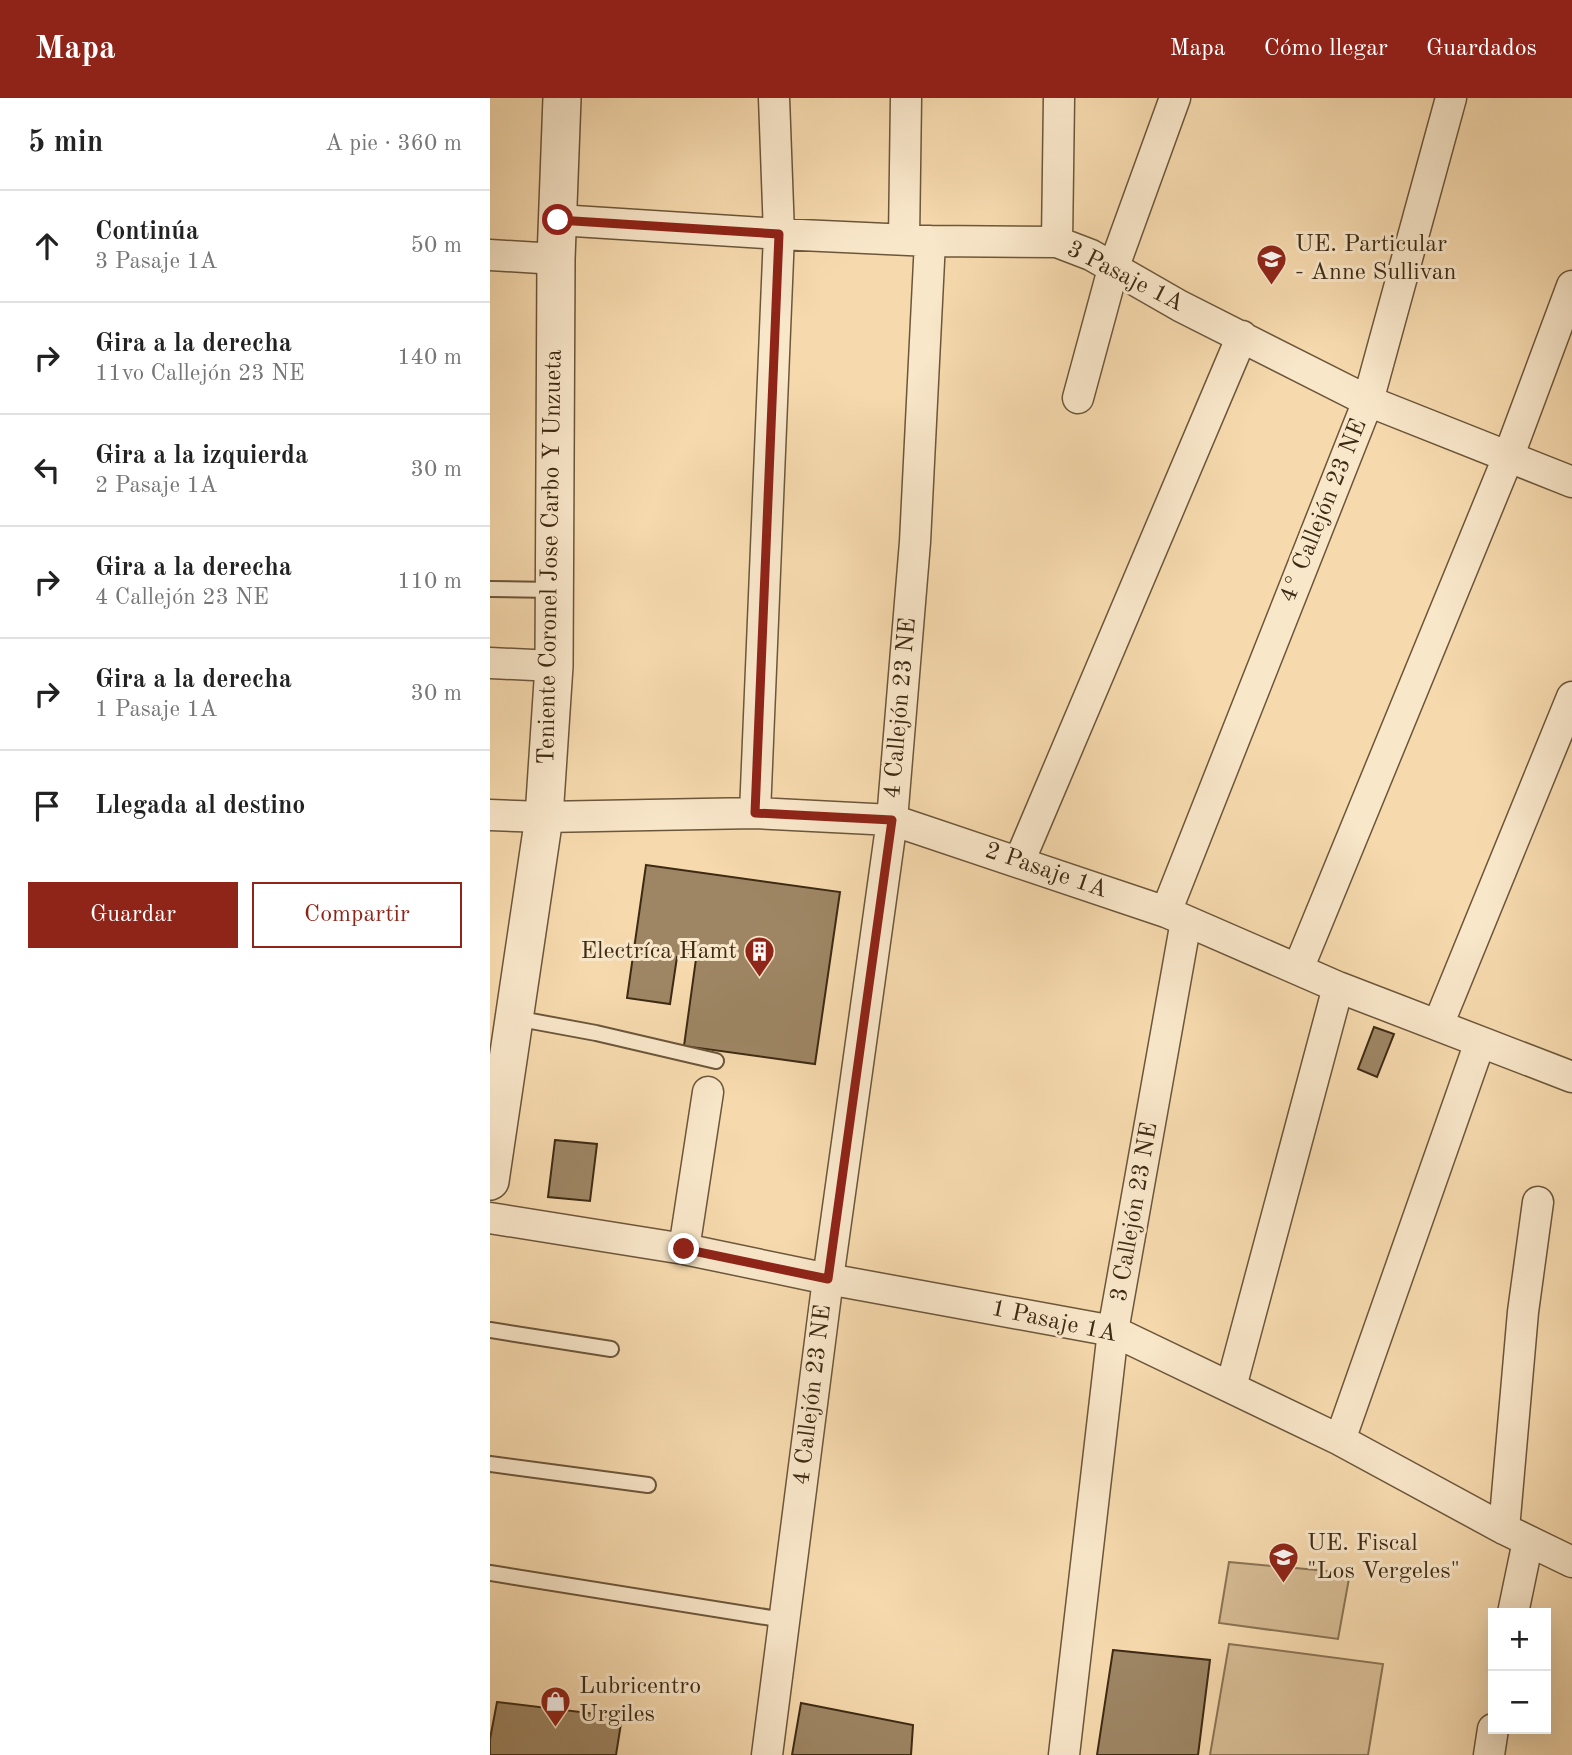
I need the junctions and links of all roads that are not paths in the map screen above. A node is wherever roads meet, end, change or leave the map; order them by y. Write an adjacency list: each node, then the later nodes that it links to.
1 (562, 98): 7 (street, Teniente Coronel Jose Carbo Y Unzueta)
2 (774, 98): 8 (street)
3 (906, 98): 9 (street, 4 Callejón 23 NE)
4 (1059, 98): 10 (street)
5 (1175, 98): 13 (street)
6 (1451, 98): 17 (street, 4° Callejón 23 NE)
7 (558, 220): 8 (street, 3 Pasaje 1A); 12 (street, Teniente Coronel Jose Carbo Y Unzueta)
8 (779, 234): 9 (street, 3 Pasaje 1A); 25 (street)
9 (917, 240): 10 (street, 3 Pasaje 1A); 28 (street, 4 Callejón 23 NE)
10 (1057, 242): 13 (street, 3 Pasaje 1A)
11 (490, 255): 12 (street)
12 (556, 259): 21 (street, Teniente Coronel Jose Carbo Y Unzueta)
13 (1113, 269): 15 (street, 3 Pasaje 1A); 16 (street)
14 (1572, 286): 18 (street)
15 (1242, 336): 17 (street, 3 Pasaje 1A); 29 (street)
16 (1078, 398)
17 (1368, 401): 18 (street, 3 Pasaje 1A); 30 (street, 4° Callejón 23 NE)
18 (1509, 455): 19 (street, 3 Pasaje 1A); 31 (street)
19 (1572, 482)
20 (490, 589): 21 (lane)
21 (554, 590): 23 (street, Teniente Coronel Jose Carbo Y Unzueta)
22 (490, 663): 23 (street)
23 (554, 666): 27 (street, Teniente Coronel Jose Carbo Y Unzueta)
24 (1572, 697): 34 (street)
25 (755, 813): 27 (street, 2 Pasaje 1A); 28 (street, 2 Pasaje 1A)
26 (490, 815): 27 (street, 2 Pasaje 1A)
27 (544, 817): 33 (street, Teniente Coronel Jose Carbo Y Unzueta)
28 (892, 820): 29 (street, 2 Pasaje 1A); 43 (street, 4 Callejón 23 NE)
29 (1019, 862): 30 (street, 2 Pasaje 1A)
30 (1176, 917): 31 (street, 2 Pasaje 1A); 45 (street, 3 Callejón 23 NE)
31 (1298, 970): 32 (street, 2 Pasaje 1A)
32 (1338, 987): 34 (street, 2 Pasaje 1A); 47 (street)
33 (514, 1018): 36 (lane); 39 (street, Teniente Coronel Jose Carbo Y Unzueta)
34 (1438, 1025): 35 (street, 2 Pasaje 1A)
35 (1480, 1042): 37 (street, 2 Pasaje 1A); 48 (street)
36 (716, 1061)
37 (1571, 1073)
38 (708, 1092): 42 (street)
39 (490, 1181)
40 (1538, 1202): 51 (street)
41 (490, 1219): 42 (street, 1 Pasaje 1A)
42 (684, 1249): 43 (street, 1 Pasaje 1A)
43 (828, 1279): 45 (street, 1 Pasaje 1A); 55 (street, 4 Callejón 23 NE)
44 (490, 1330): 46 (lane)
45 (1114, 1331): 47 (street, 1 Pasaje 1A); 58 (street, 3 Callejón 23 NE)
46 (611, 1349)
47 (1231, 1387): 48 (street, 1 Pasaje 1A)
48 (1340, 1440): 51 (street, 1 Pasaje 1A)
49 (490, 1464): 50 (lane)
50 (648, 1485)
51 (1516, 1535): 52 (street, 1 Pasaje 1A); 54 (street)
52 (1572, 1562)
53 (490, 1573): 55 (lane)
54 (1513, 1608)
55 (784, 1620): 57 (street, 4 Callejón 23 NE)
56 (1492, 1734): 59 (street)
57 (767, 1755)
58 (1064, 1755)
59 (1489, 1755)

